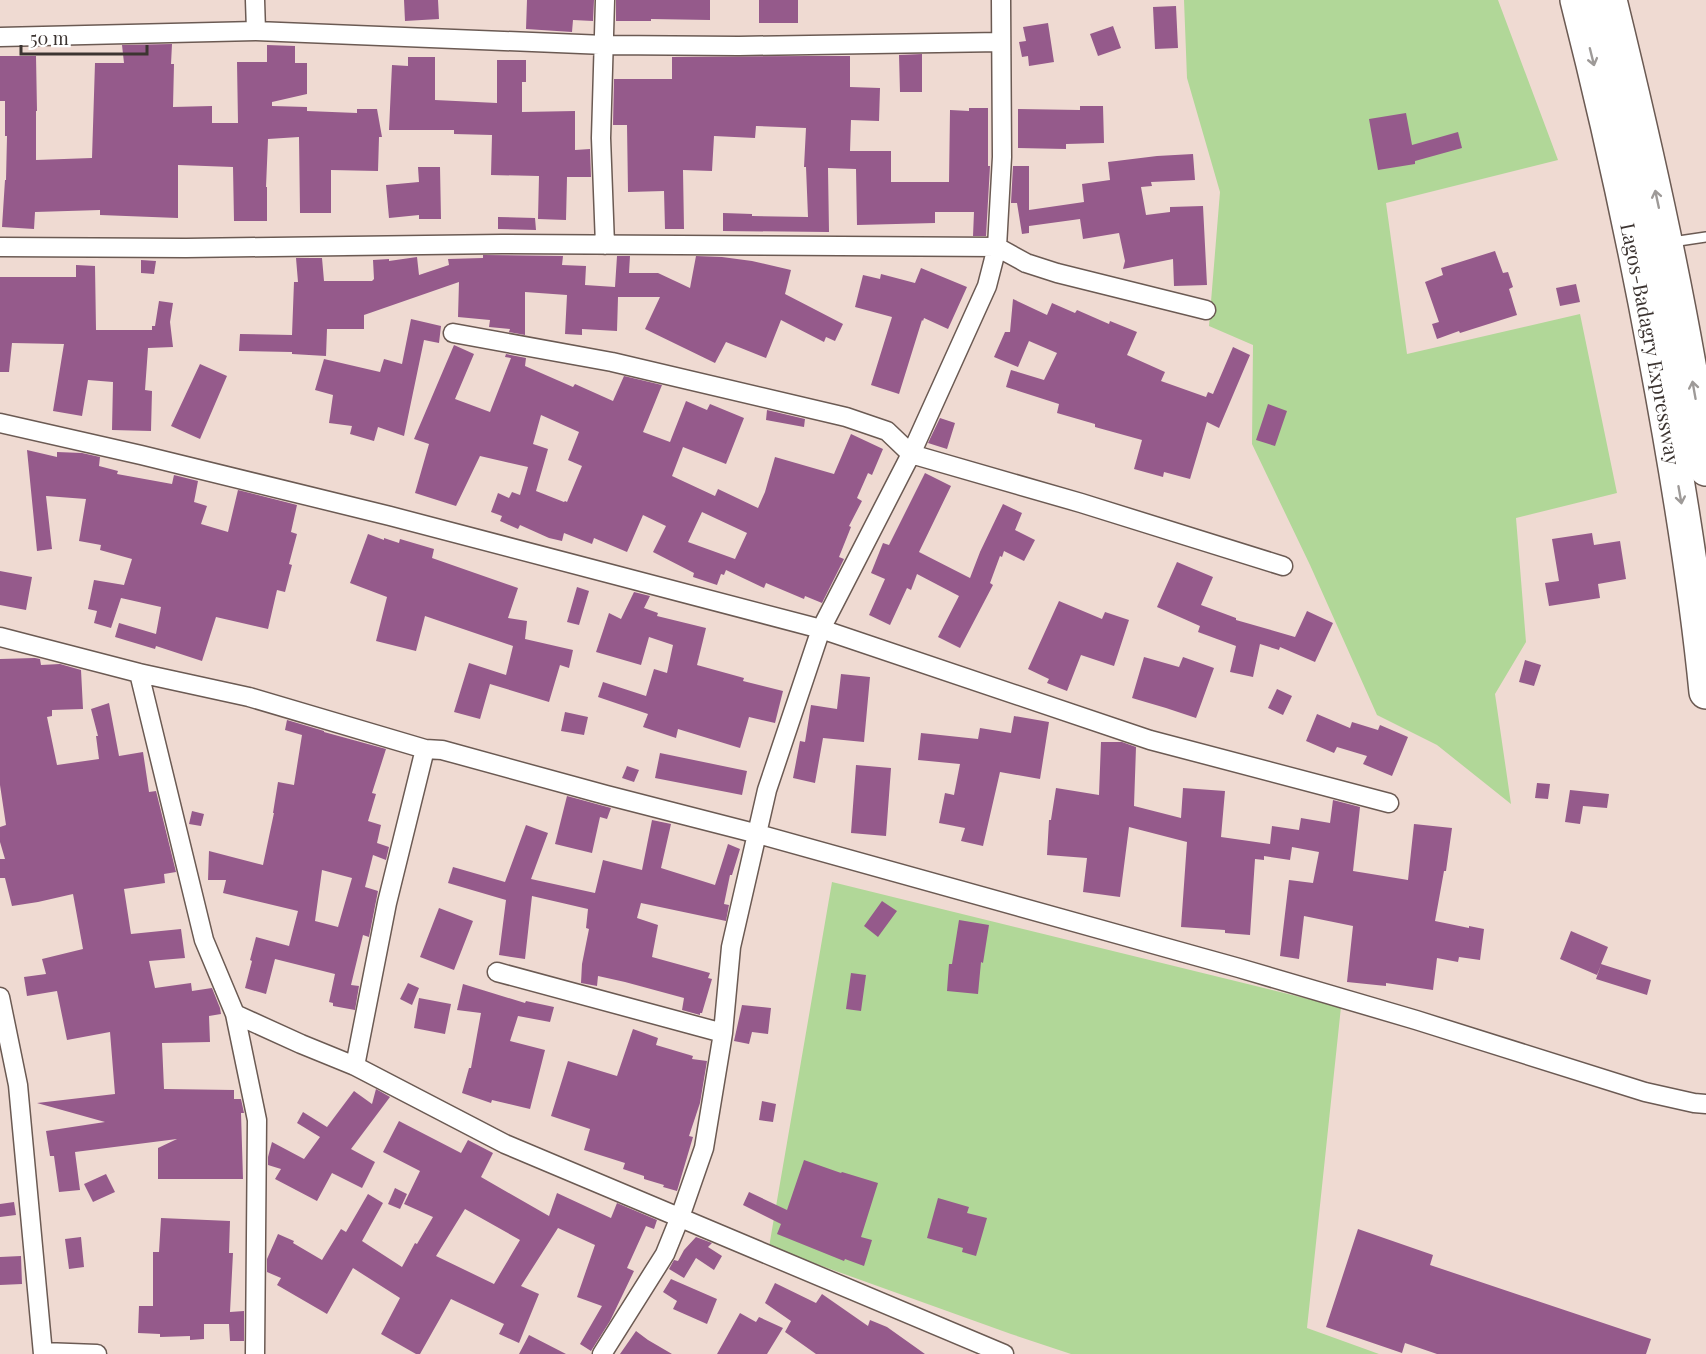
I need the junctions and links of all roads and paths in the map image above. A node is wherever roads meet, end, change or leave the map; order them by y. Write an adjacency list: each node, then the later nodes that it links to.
1 (255, 0): 6 (street)
2 (605, 0): 9 (street)
3 (1001, 0): 8 (street)
4 (1577, 0): 24 (highway, Lagos-Badagry Expressway, one-way to 24)
5 (1610, 0): 11 (highway, Lagos-Badagry Expressway, one-way to 5)
6 (256, 31): 7 (street); 9 (street)
7 (0, 37)
8 (1000, 42): 9 (street); 14 (street)
9 (605, 45): 12 (street)
10 (1706, 237): 11 (lane)
11 (1667, 243): 19 (highway, Lagos-Badagry Expressway, one-way to 11)
12 (604, 244): 13 (street); 14 (street)
13 (0, 247)
14 (997, 247): 15 (street); 18 (street)
15 (1206, 310)
16 (453, 333): 18 (street)
17 (0, 423): 21 (street)
18 (911, 454): 20 (street); 21 (street)
19 (1706, 469)
20 (1283, 566)
21 (821, 629): 26 (street); 27 (street)
22 (0, 637): 23 (street)
23 (139, 673): 25 (street); 30 (street)
24 (1706, 692)
25 (425, 748): 27 (street); 32 (street)
26 (1389, 803)
27 (758, 834): 31 (street); 34 (street)
28 (497, 972): 31 (street)
29 (0, 997): 33 (street)
30 (235, 1014): 32 (street); 38 (street)
31 (723, 1034): 35 (street)
32 (356, 1066): 35 (street)
33 (9, 1086): 36 (street)
34 (1706, 1104)
35 (680, 1217): 39 (street); 40 (street)
36 (43, 1353): 37 (street)
37 (97, 1354)
38 (255, 1354)
39 (602, 1354)
40 (1004, 1354)

